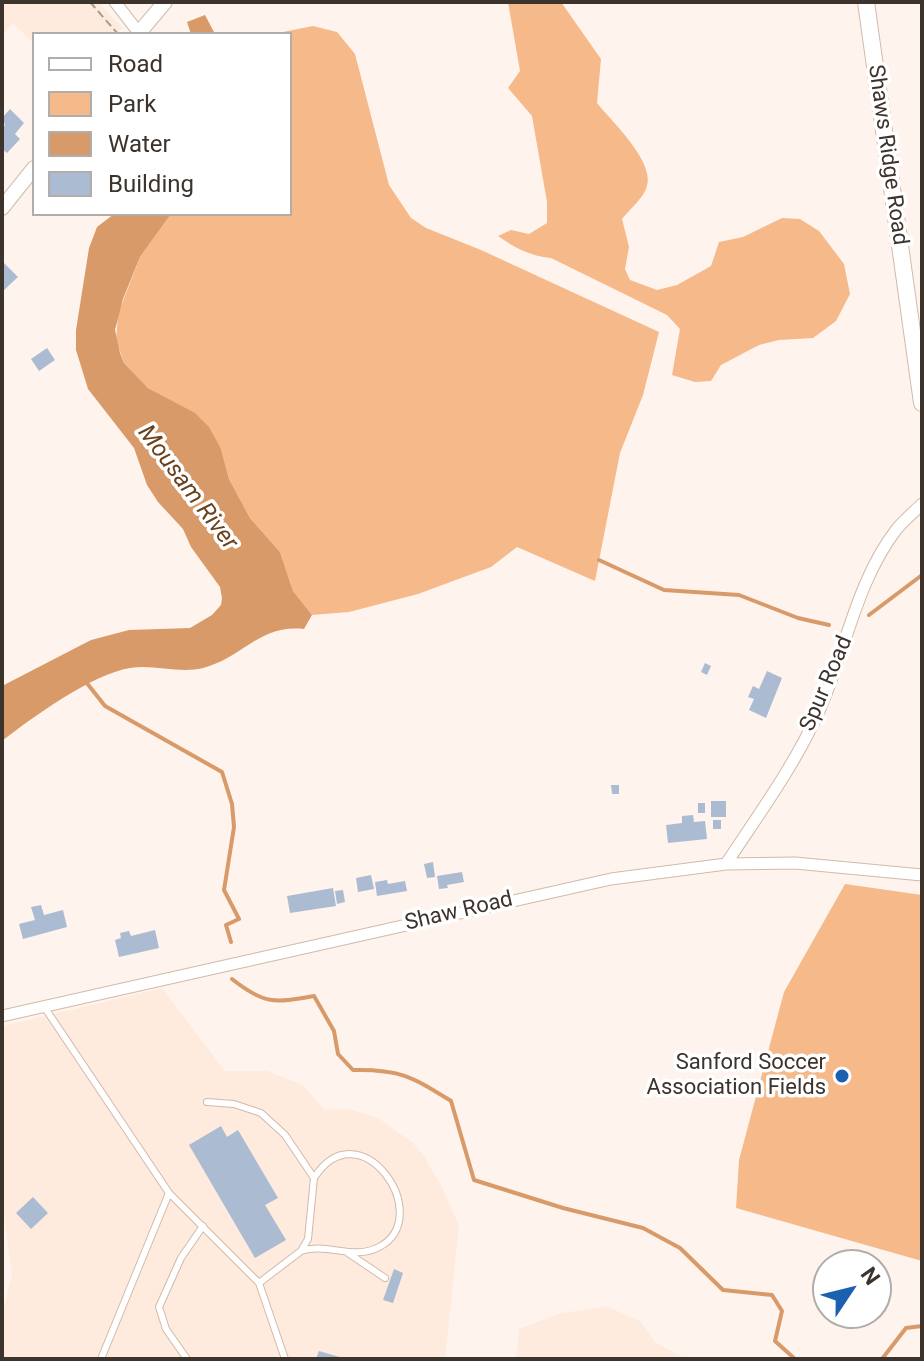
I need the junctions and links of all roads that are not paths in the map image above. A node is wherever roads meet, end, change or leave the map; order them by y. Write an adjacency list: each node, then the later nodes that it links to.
1 (115, 2): 4 (street)
2 (165, 2): 5 (street)
3 (866, 2): 8 (main road, Shaws Ridge Road)
4 (137, 32)
5 (139, 32)
6 (32, 170): 7 (street)
7 (2, 208)
8 (922, 403)
9 (922, 504): 10 (street, Spur Road)
10 (726, 864): 11 (street, Shaw Road); 12 (street, Shaw Road)
11 (922, 875)
12 (45, 1008): 13 (street, Shaw Road); 16 (lane)
13 (2, 1016)
14 (207, 1102): 15 (lane)
15 (314, 1178): 18 (lane); 19 (lane)
16 (169, 1193): 17 (lane); 23 (lane)
17 (203, 1226): 21 (lane); 24 (lane)
18 (301, 1251): 19 (lane); 21 (lane)
19 (348, 1253): 20 (lane)
20 (385, 1278)
21 (259, 1283): 22 (lane)
22 (284, 1358)
23 (101, 1359)
24 (187, 1359)

